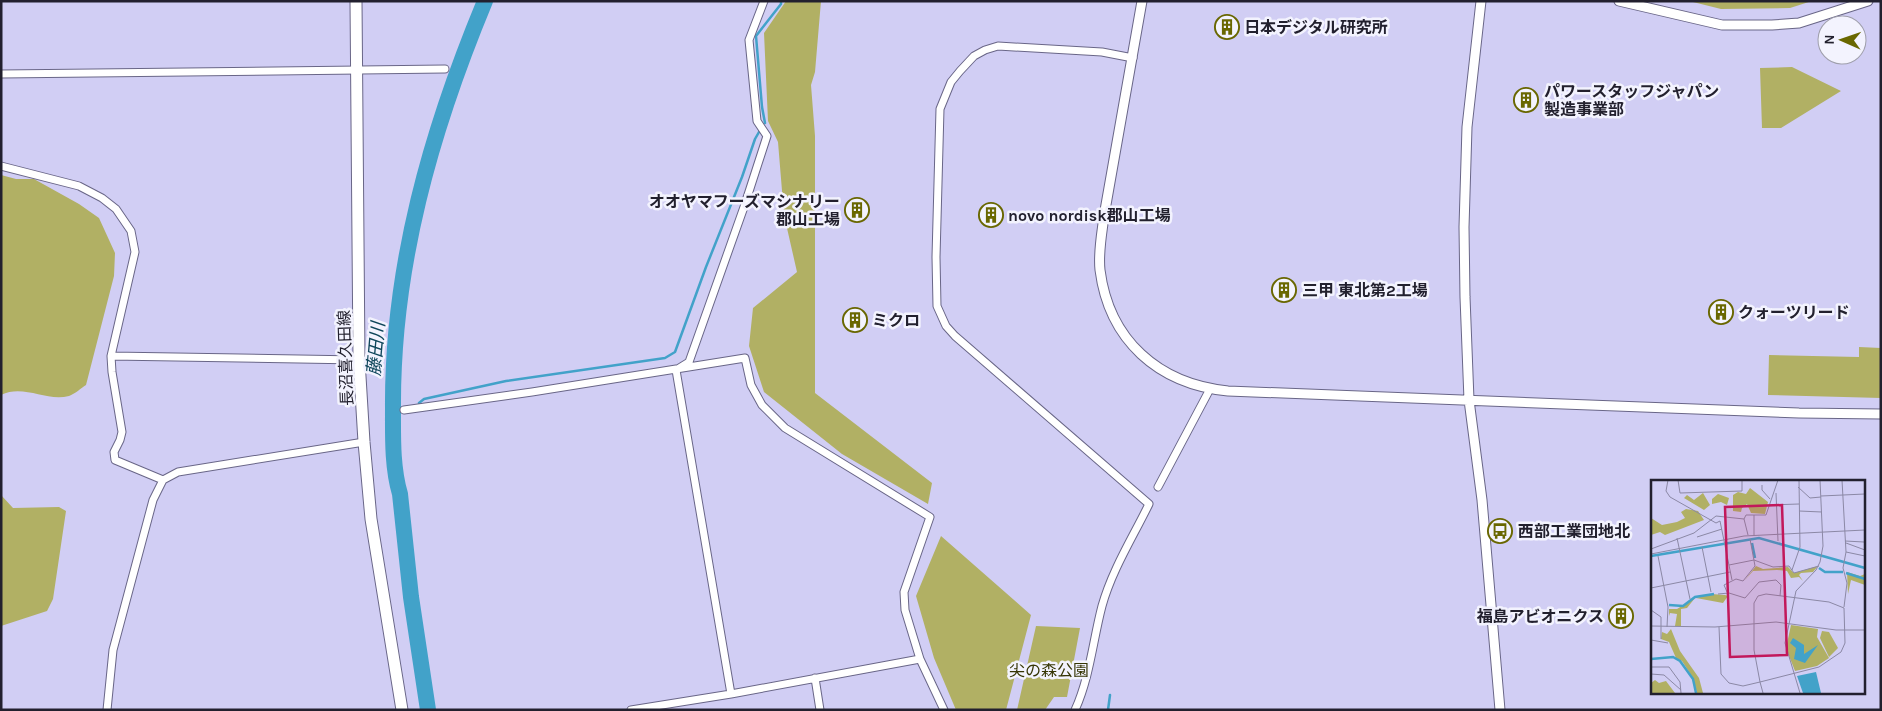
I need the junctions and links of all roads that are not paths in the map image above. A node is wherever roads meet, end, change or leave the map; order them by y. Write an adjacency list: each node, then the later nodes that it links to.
1 (356, 1): 9 (main road, 長沼喜久田線)
2 (764, 1): 14 (street)
3 (1142, 1): 7 (street)
4 (1481, 1): 16 (street)
5 (1619, 1): 6 (street)
6 (1868, 1)
7 (1133, 58): 15 (street); 25 (street)
8 (445, 68): 9 (street)
9 (357, 70): 10 (street); 13 (main road, 長沼喜久田線)
10 (1, 74)
11 (1, 166): 12 (street)
12 (111, 356): 13 (street); 20 (street)
13 (359, 360): 19 (main road, 長沼喜久田線)
14 (676, 370): 17 (street); 22 (street); 24 (street)
15 (1210, 389): 16 (street); 21 (street)
16 (1469, 400): 18 (street); 31 (street)
17 (404, 410)
18 (1881, 414)
19 (364, 442): 20 (street); 27 (main road, 長沼喜久田線)
20 (163, 480): 26 (street)
21 (1158, 487)
22 (920, 659): 23 (street); 30 (street)
23 (814, 678): 24 (street); 29 (street)
24 (731, 694): 28 (street)
25 (1076, 708)
26 (107, 710)
27 (402, 710)
28 (631, 710)
29 (820, 710)
30 (944, 710)
31 (1500, 710)

